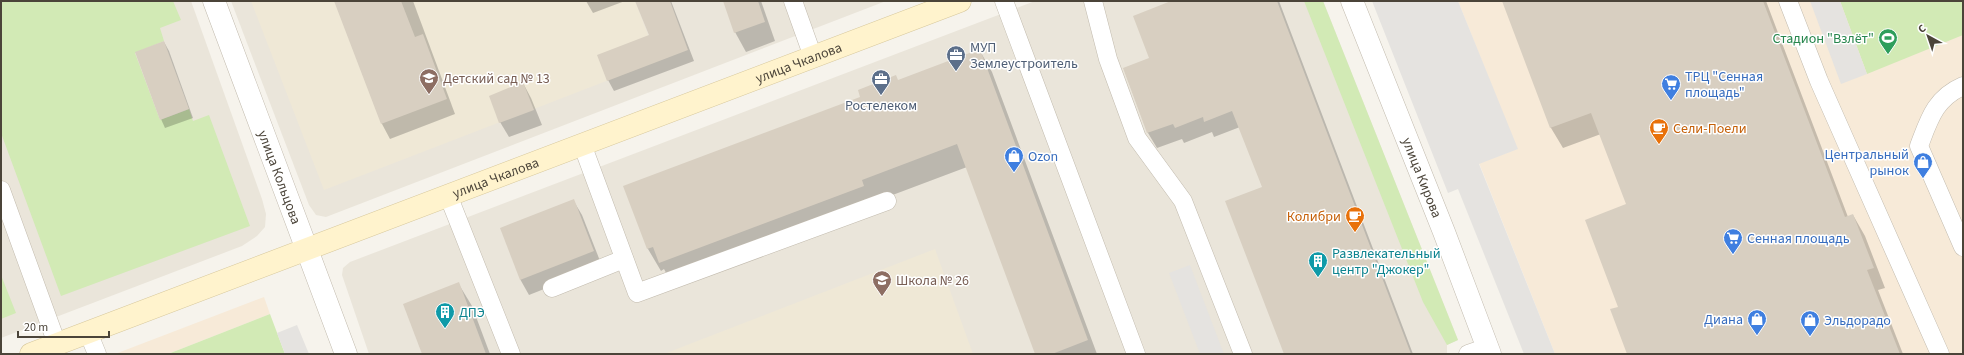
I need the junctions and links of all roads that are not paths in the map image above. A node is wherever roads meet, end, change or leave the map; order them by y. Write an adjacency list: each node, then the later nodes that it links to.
1 (214, 1): 15 (street, улица Кольцова)
2 (792, 1): 8 (lane)
3 (960, 1): 8 (street, улица Чкалова)
4 (1004, 1): 25 (lane)
5 (1093, 1): 26 (lane)
6 (1352, 1): 20 (street, улица Кирова)
7 (1788, 1): 27 (lane)
8 (813, 57): 10 (street, улица Чкалова)
9 (1963, 86): 14 (lane)
10 (582, 144): 12 (street, улица Чкалова); 16 (lane)
11 (1, 190): 19 (lane)
12 (448, 196): 15 (street, улица Чкалова); 24 (lane)
13 (887, 201): 16 (lane)
14 (1963, 247)
15 (306, 249): 18 (street, улица Чкалова); 23 (street, улица Кольцова)
16 (624, 259): 17 (lane)
17 (552, 288)
18 (88, 332): 19 (street, улица Чкалова); 22 (lane)
19 (58, 344): 21 (street, улица Чкалова)
20 (1482, 352)
21 (30, 354)
22 (97, 354)
23 (346, 354)
24 (511, 354)
25 (1136, 354)
26 (1243, 354)
27 (1940, 354)

